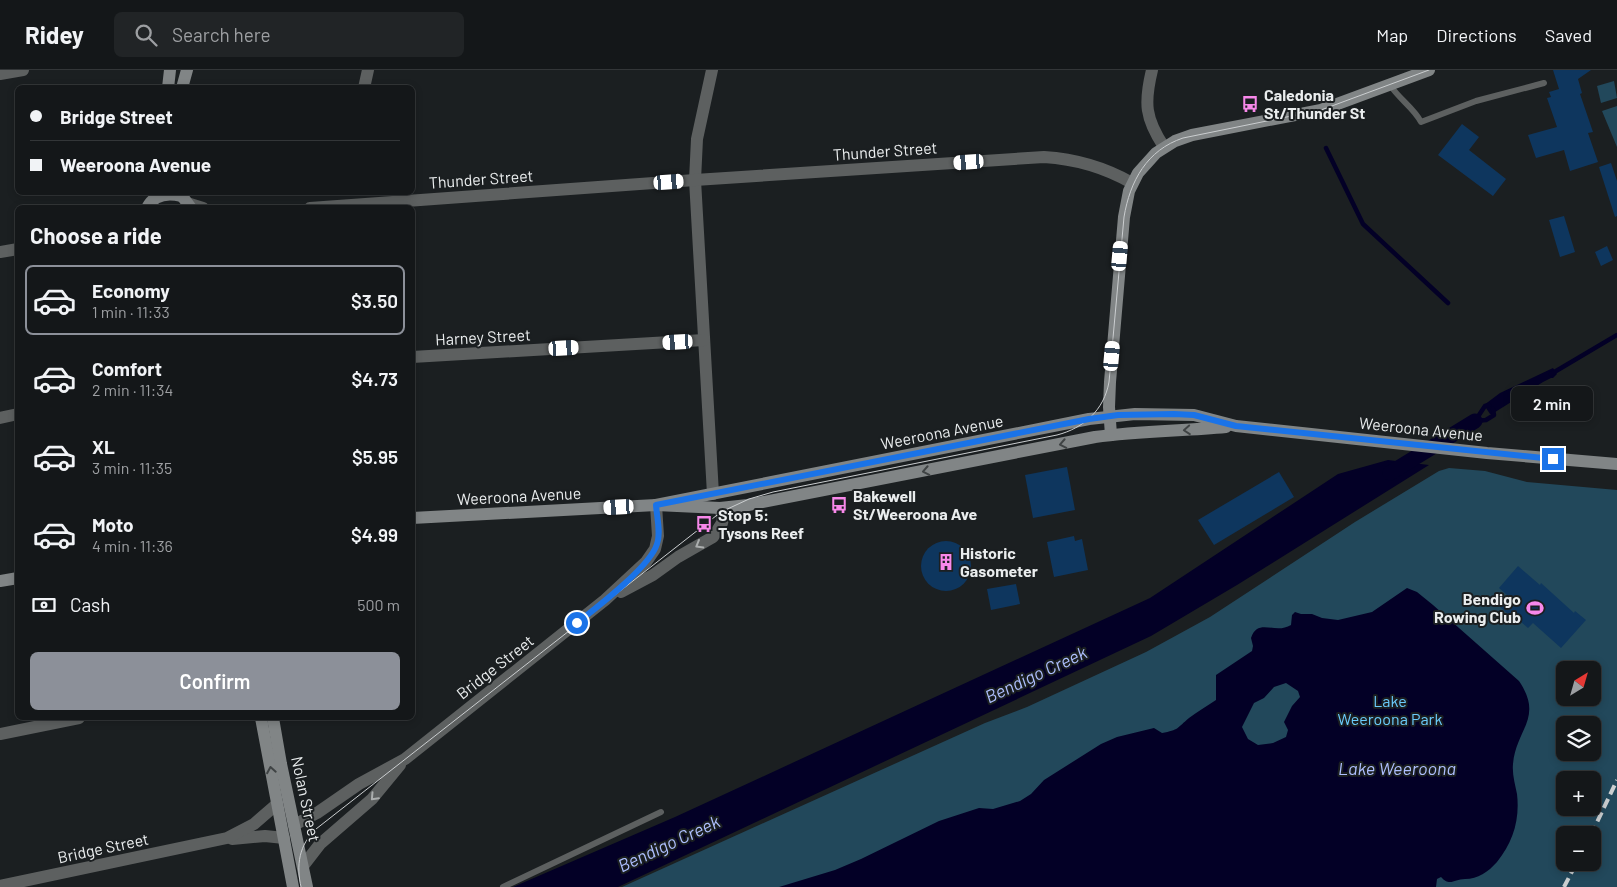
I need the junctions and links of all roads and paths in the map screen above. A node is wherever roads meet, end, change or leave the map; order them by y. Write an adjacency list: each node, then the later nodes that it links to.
1 (23, 70): 8 (street)
2 (170, 70): 10 (main road)
3 (187, 70): 11 (main road)
4 (368, 70): 12 (street)
5 (712, 70): 15 (street)
6 (1152, 70): 14 (street)
7 (1429, 70): 13 (main road)
8 (0, 74)
9 (1544, 83): 13 (lane)
10 (168, 85)
11 (183, 85)
12 (365, 85)
13 (1390, 85): 14 (main road)
14 (1164, 147): 16 (main road)
15 (695, 180): 16 (street, Thunder Street); 17 (street, Thunder Street); 27 (street)
16 (1132, 183): 30 (main road)
17 (415, 194)
18 (162, 195): 23 (main road)
19 (168, 195): 22 (main road)
20 (404, 195): 21 (street, Thunder Street)
21 (346, 198): 24 (street, Thunder Street)
22 (185, 200)
23 (148, 203)
24 (321, 205)
25 (15, 250): 26 (street)
26 (0, 252)
27 (704, 340): 28 (street, Harney Street); 35 (street)
28 (415, 357)
29 (15, 415): 31 (street)
30 (1109, 416): 32 (main road, Weeroona Avenue); 33 (main road); 35 (main road, Weeroona Avenue)
31 (0, 418)
32 (1236, 426): 33 (main road, Weeroona Avenue, one-way to 33); 34 (main road, Weeroona Avenue)
33 (1111, 435): 37 (main road, Weeroona Avenue, one-way to 37)
34 (1617, 463)
35 (713, 494): 36 (main road, Weeroona Avenue); 37 (main road)
36 (656, 505): 37 (main road, Weeroona Avenue); 38 (main road, Weeroona Avenue); 41 (street, Bridge Street)
37 (720, 508): 41 (street, Bridge Street, one-way to 41)
38 (415, 518)
39 (15, 578): 40 (main road)
40 (0, 581)
41 (605, 600): 46 (street, Bridge Street)
42 (69, 720): 45 (street)
43 (261, 720): 47 (main road, Nolan Street, one-way to 43)
44 (273, 720): 49 (main road, Nolan Street)
45 (0, 734)
46 (405, 759): 49 (street, Bridge Street); 51 (street, Bridge Street, one-way to 51)
47 (277, 804): 49 (main road, Nolan Street); 50 (street, Bridge Street)
48 (661, 812): 55 (lane)
49 (286, 831): 50 (street, Bridge Street); 51 (main road, Nolan Street); 53 (main road, Nolan Street)
50 (213, 841): 52 (street, Bridge Street)
51 (303, 866): 54 (main road, Nolan Street)
52 (0, 886)
53 (294, 887)
54 (307, 887)
55 (503, 887)

